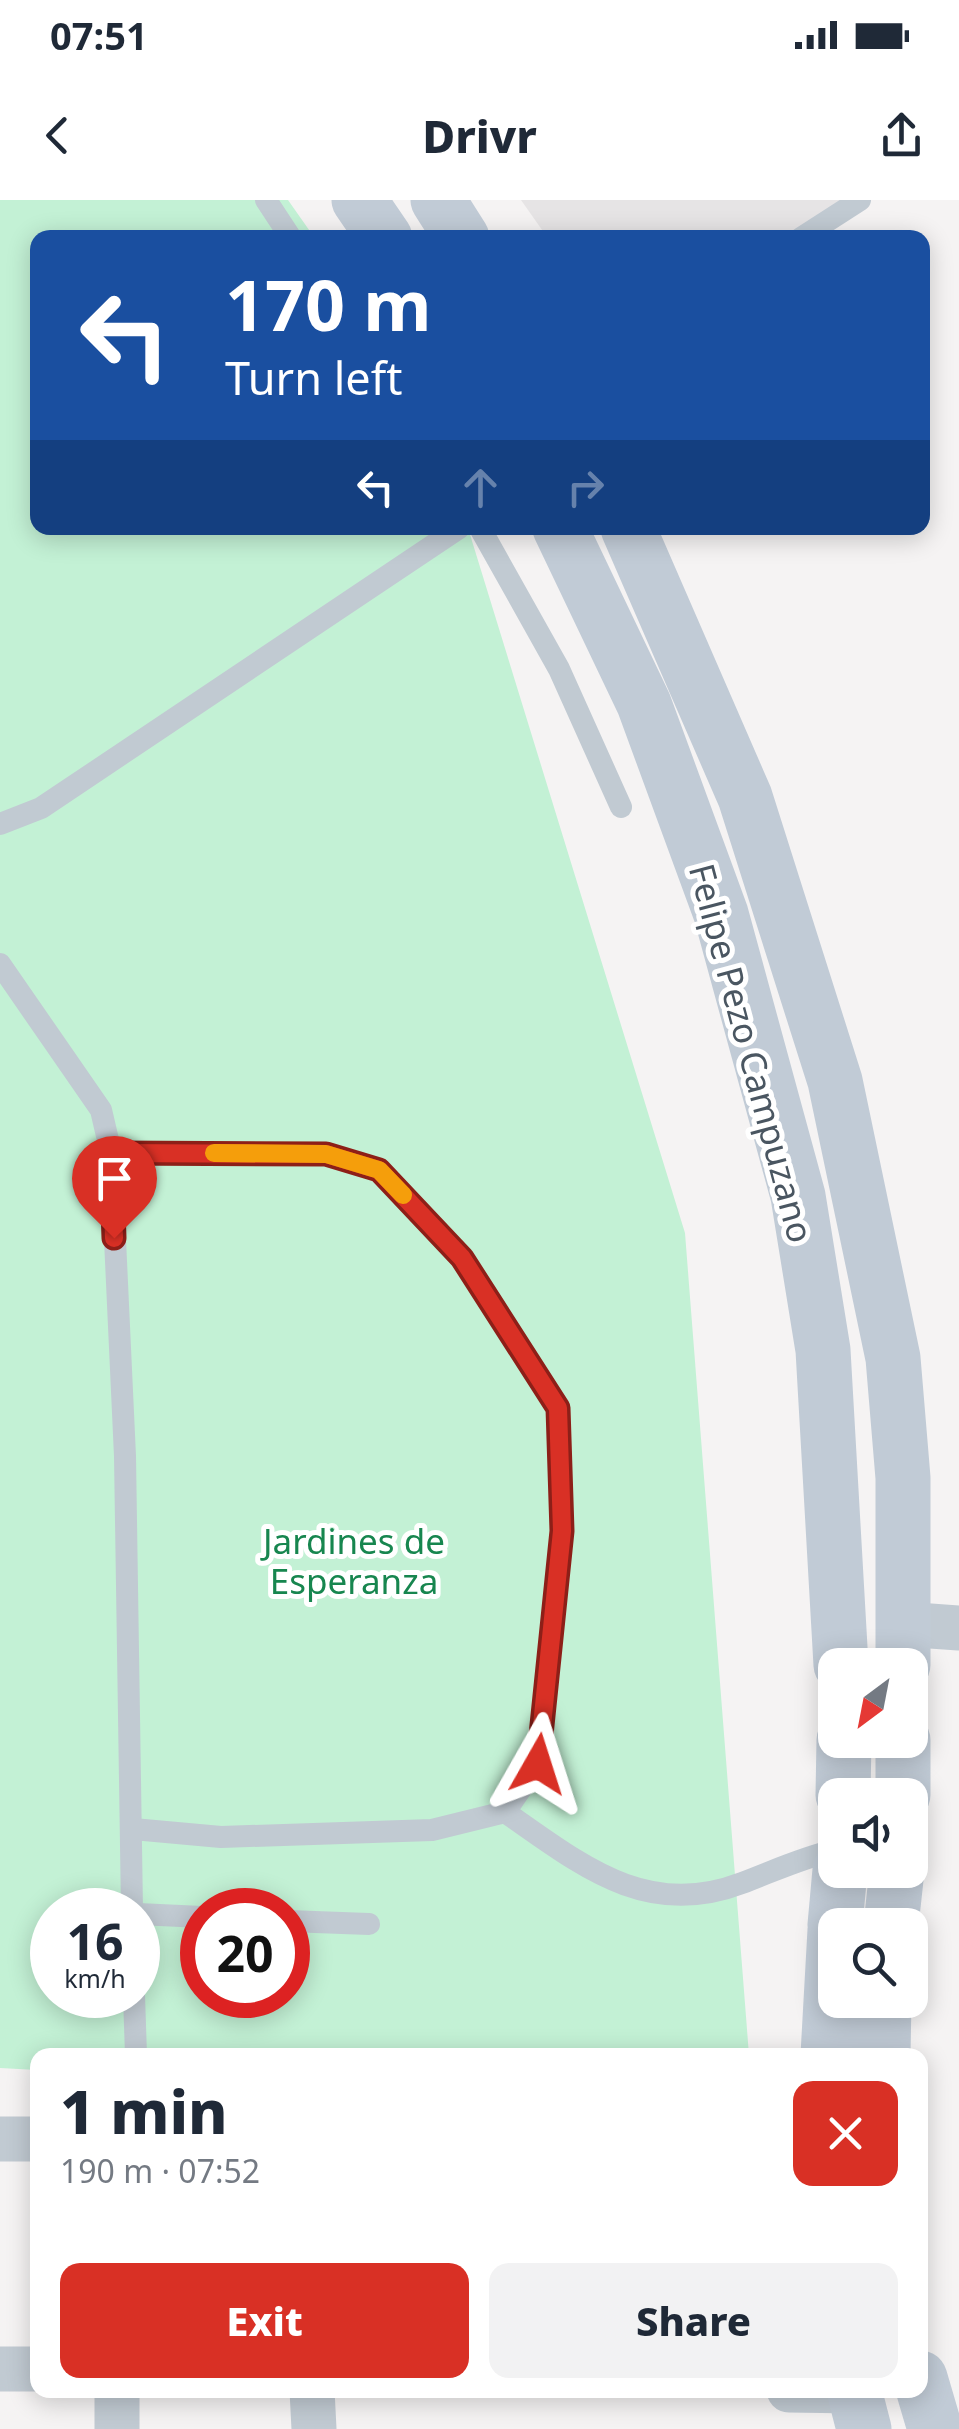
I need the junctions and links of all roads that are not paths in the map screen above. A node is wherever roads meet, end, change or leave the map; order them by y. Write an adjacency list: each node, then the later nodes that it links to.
1 (266, 200): 5 (lane)
2 (359, 200): 6 (main road)
3 (438, 200): 7 (main road)
4 (860, 200): 8 (lane)
5 (286, 230)
6 (379, 230)
7 (457, 230)
8 (813, 230)
9 (449, 535): 14 (lane)
10 (484, 535): 13 (lane)
11 (563, 535): 19 (main road, Felipe Pezo Campuzano)
12 (631, 535): 18 (main road, Felipe Pezo Campuzano)
13 (621, 808)
14 (0, 824)
15 (0, 964): 16 (lane)
16 (111, 1153): 20 (lane); 21 (lane)
17 (959, 1628): 18 (street)
18 (903, 1644)
19 (840, 1648)
20 (506, 1812): 21 (lane); 22 (lane)
21 (133, 1829): 23 (lane)
22 (818, 1854)
23 (134, 1888)
24 (310, 1922): 25 (lane)
25 (368, 1924)
26 (135, 2018): 29 (lane)
27 (830, 2018): 30 (main road)
28 (884, 2018): 31 (main road)
29 (136, 2048)
30 (828, 2048)
31 (883, 2048)
32 (0, 2139): 33 (street)
33 (30, 2140)
34 (0, 2368): 35 (street)
35 (30, 2369)
36 (116, 2398): 40 (street)
37 (312, 2398): 41 (street)
38 (828, 2398): 39 (street)
39 (857, 2404)
40 (117, 2429)
41 (314, 2429)

